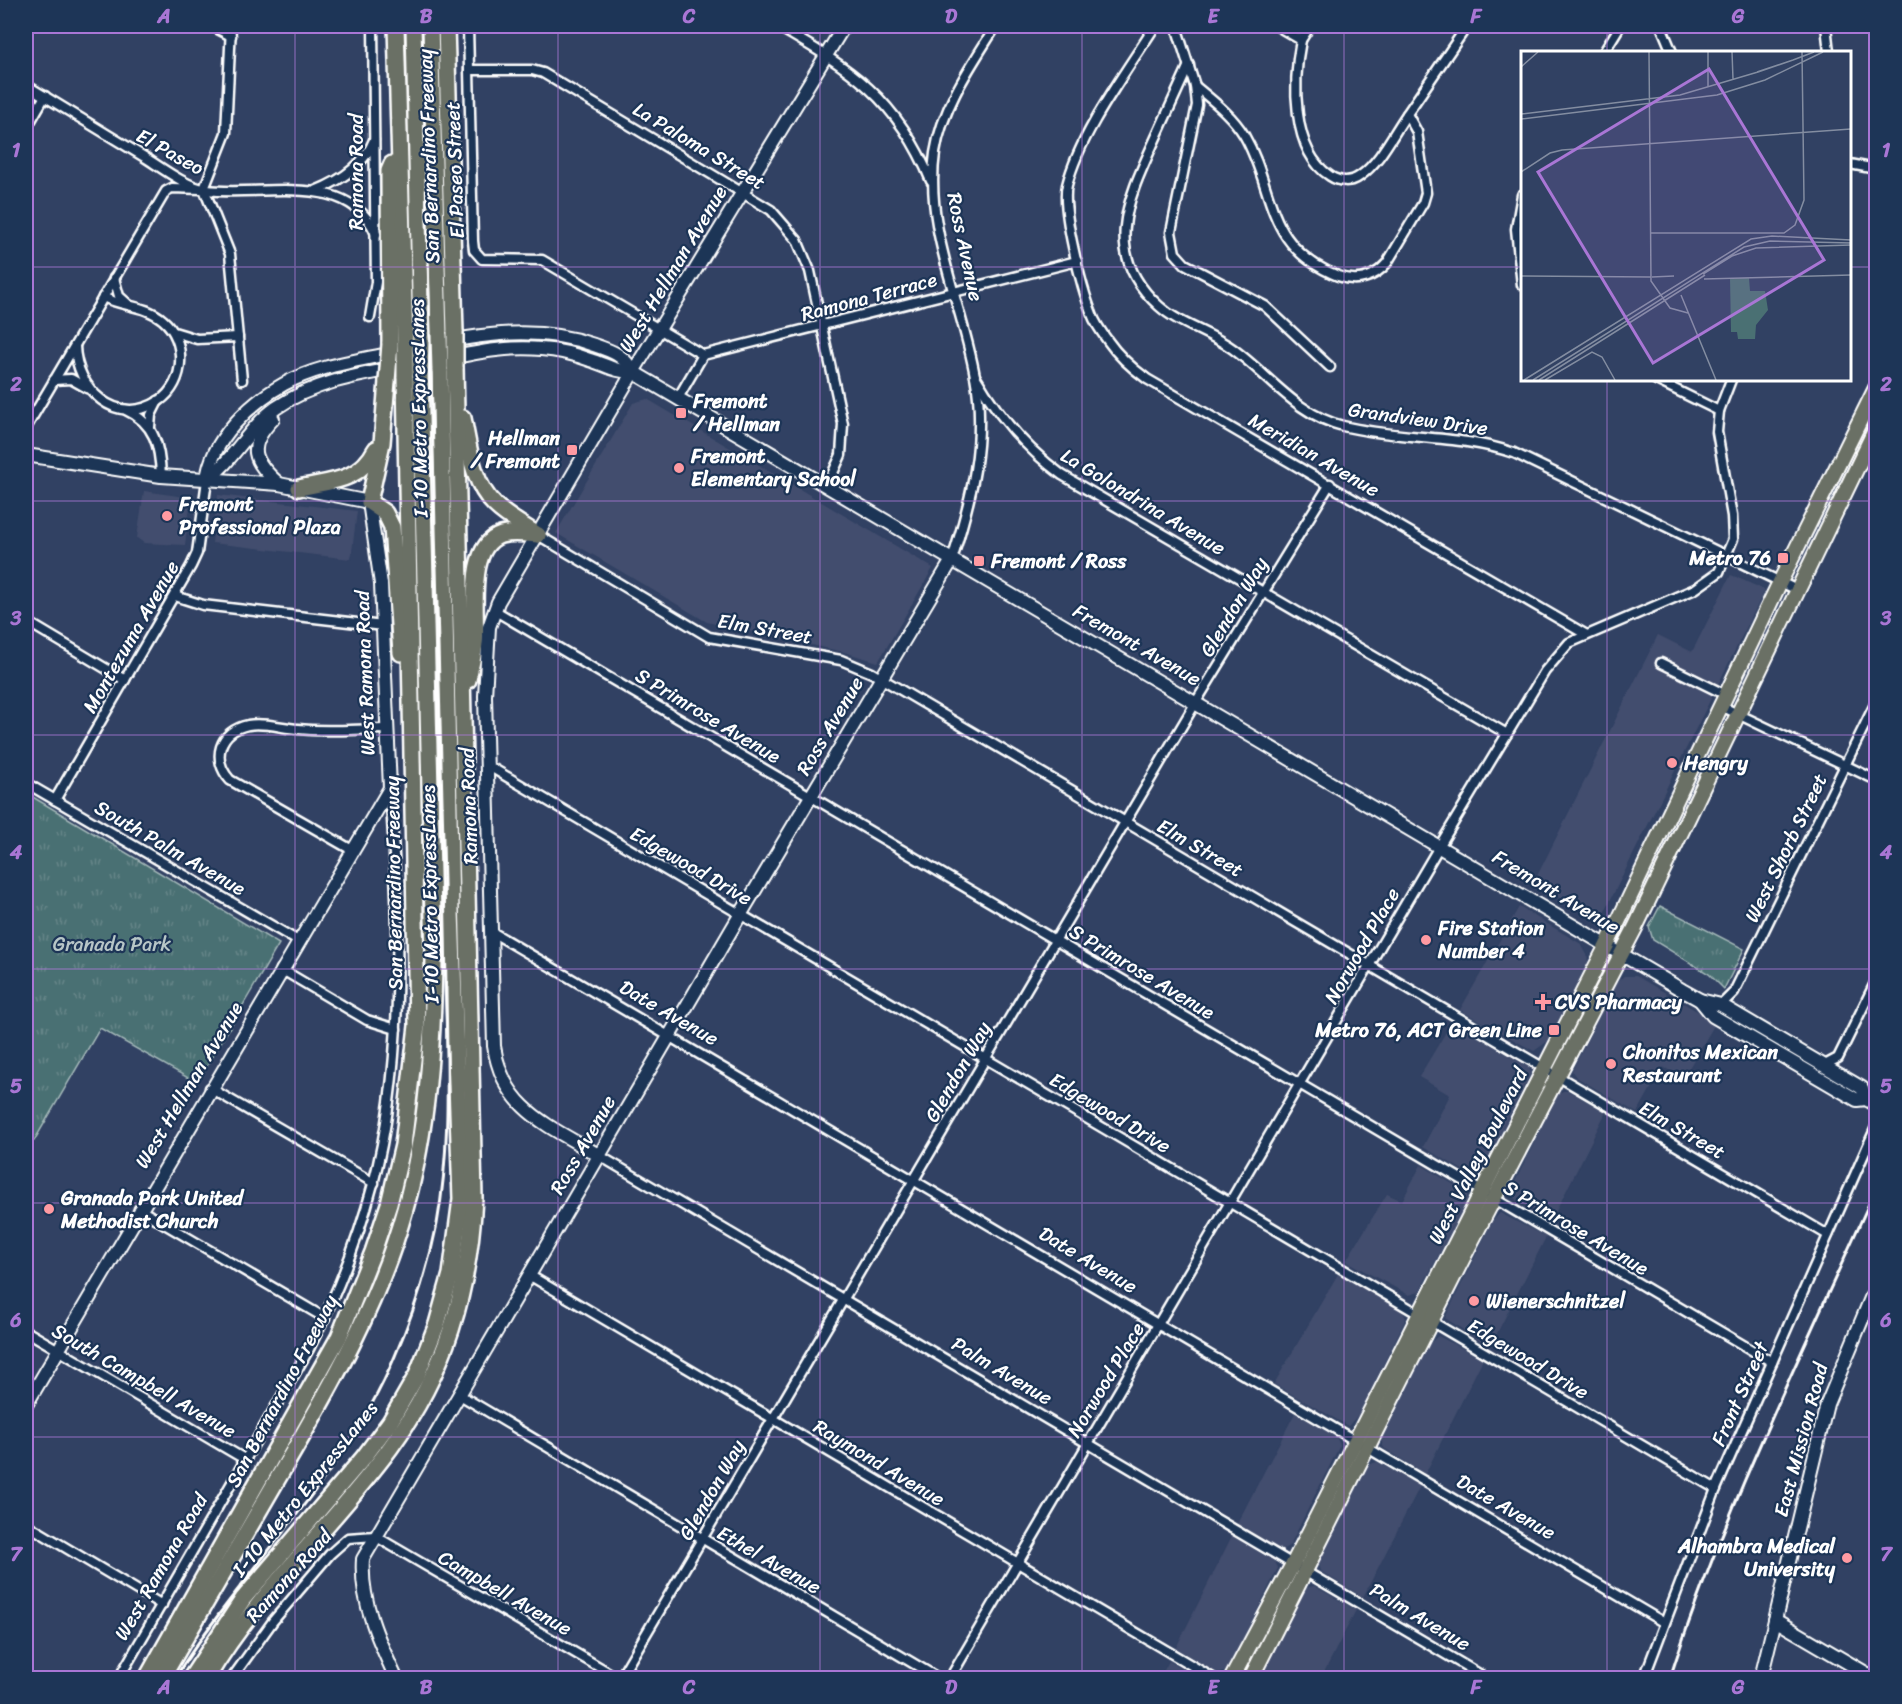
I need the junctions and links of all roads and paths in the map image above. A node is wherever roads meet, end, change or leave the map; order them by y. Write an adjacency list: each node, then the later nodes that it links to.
1 (212, 26): 20 (street)
2 (231, 26): 20 (street)
3 (373, 26): 33 (street, Ramona Road)
4 (396, 26): 56 (highway, San Bernardino Freeway)
5 (414, 26): 63 (highway, I-10 Metro ExpressLanes, bridge)
6 (430, 26): 39 (highway, I-10 Metro ExpressLanes)
7 (446, 26): 43 (highway, San Bernardino Freeway)
8 (468, 26): 27 (street, El Paseo Street)
9 (777, 26): 25 (street)
10 (844, 26): 25 (main road, West Hellman Avenue)
11 (996, 26): 36 (street, Ross Avenue)
12 (1155, 26): 44 (street, Meridian Avenue)
13 (1176, 26): 26 (street)
14 (1277, 26): 21 (street)
15 (1310, 26): 21 (street)
16 (1467, 26): 31 (street)
17 (1620, 26): 22 (street)
18 (1661, 26): 23 (street)
19 (1826, 26): 24 (street)
20 (231, 36): 37 (street)
21 (1301, 40): 31 (street)
22 (1605, 51)
23 (1672, 51)
24 (1829, 51)
25 (826, 54): 36 (street); 40 (main road, West Hellman Avenue)
26 (1189, 65): 29 (street); 92 (street, Grandview Drive)
27 (469, 70): 40 (street, La Paloma Street); 52 (street, El Paseo Street)
28 (26, 85): 30 (street, El Paseo)
29 (1195, 86): 31 (street); 60 (street)
30 (45, 96): 32 (street); 37 (street, El Paseo)
31 (1407, 114)
32 (26, 129)
33 (376, 135): 38 (street, El Paseo); 42 (street, Ramona Road)
34 (1851, 164): 35 (street)
35 (1876, 169)
36 (932, 184): 47 (street, Ross Avenue)
37 (204, 189): 38 (street, El Paseo); 46 (street); 54 (street)
38 (315, 191): 42 (street, El Paseo)
39 (434, 191): 43 (highway); 61 (highway, I-10 Metro ExpressLanes, bridge)
40 (743, 191): 51 (street, La Paloma Street); 52 (main road, West Hellman Avenue)
41 (1521, 201): 45 (street)
42 (376, 234): 50 (street, Ramona Road)
43 (451, 237): 61 (highway, San Bernardino Freeway, bridge)
44 (1077, 261): 47 (street, Ramona Terrace); 86 (street, Meridian Avenue)
45 (1521, 276)
46 (114, 278): 48 (street); 49 (street)
47 (954, 292): 51 (street, Ramona Terrace); 64 (street, Ross Avenue)
48 (103, 297): 49 (street); 57 (street)
49 (130, 305): 53 (street)
50 (370, 317)
51 (824, 326): 59 (street, Ramona Terrace); 87 (street, La Paloma Street)
52 (660, 328): 59 (street); 62 (main road, West Hellman Avenue)
53 (174, 332): 55 (street); 58 (street)
54 (238, 337): 55 (street); 66 (street)
55 (196, 339): 58 (street)
56 (398, 343): 63 (highway, San Bernardino Freeway, bridge); 81 (highway, bridge)
57 (75, 345): 65 (street); 70 (street)
58 (181, 355): 74 (street)
59 (703, 355): 73 (street)
60 (1330, 367)
61 (448, 368): 69 (highway, San Bernardino Freeway); 186 (highway, I-10 Metro ExpressLanes)
62 (633, 372): 72 (main road, Fremont Avenue); 73 (main road, Fremont Avenue); 84 (main road, Fremont Avenue); 91 (main road, West Hellman Avenue)
63 (413, 376): 90 (highway, I-10 Metro ExpressLanes); 94 (highway, San Bernardino Freeway)
64 (975, 376): 93 (street, Ross Avenue); 97 (street, La Golondrina Avenue)
65 (54, 380): 70 (street); 79 (street)
66 (242, 380)
67 (1658, 381): 77 (street)
68 (1731, 381): 77 (street, Norwood Place)
69 (455, 382): 91 (highway); 109 (highway, San Bernardino Freeway)
70 (88, 388): 76 (street)
71 (1876, 388): 95 (main road, West Valley Boulevard)
72 (294, 397): 84 (main road, Fremont Avenue); 85 (main road)
73 (678, 398): 87 (main road, Fremont Avenue)
74 (158, 401): 76 (street); 78 (street)
75 (1876, 408): 80 (main road)
76 (126, 410): 78 (street)
77 (1719, 411): 92 (street, Norwood Place)
78 (150, 427): 83 (street)
79 (26, 428)
80 (1876, 428): 96 (main road, West Valley Boulevard)
81 (382, 435): 88 (highway); 89 (highway)
82 (26, 455): 83 (main road)
83 (161, 476): 84 (main road)
84 (207, 480): 85 (main road); 98 (street, Montezuma Avenue)
85 (279, 484): 88 (main road)
86 (1330, 484): 97 (street, Glendon Way); 102 (street, Meridian Avenue)
87 (827, 486): 93 (main road, Fremont Avenue)
88 (299, 488): 89 (main road)
89 (369, 502): 101 (main road, West Ramona Road); 120 (highway)
90 (424, 505): 94 (highway); 151 (highway, I-10 Metro ExpressLanes)
91 (538, 535): 99 (main road, Ramona Road); 104 (street, Elm Street); 109 (highway)
92 (1726, 556): 95 (street, Grandview Drive); 102 (street, Norwood Place)
93 (952, 560): 104 (main road, Ross Avenue); 107 (main road, Fremont Avenue)
94 (409, 567): 120 (highway, San Bernardino Freeway)
95 (1780, 582): 96 (street, Grandview Drive); 106 (main road, West Valley Boulevard)
96 (1797, 590): 110 (main road, West Valley Boulevard)
97 (1263, 592): 107 (street, Glendon Way); 112 (street, La Golondrina Avenue)
98 (175, 596): 101 (street); 105 (street, Montezuma Avenue)
99 (494, 610): 113 (main road, Ramona Road); 118 (street, S Primrose Avenue)
100 (26, 621): 105 (street)
101 (383, 626): 111 (main road, West Ramona Road)
102 (1585, 634): 112 (street, Norwood Place)
103 (1661, 663): 106 (street)
104 (881, 679): 118 (main road, Ross Avenue); 121 (street, Elm Street)
105 (125, 680): 119 (street, Montezuma Avenue)
106 (1724, 700): 110 (street); 128 (main road, West Valley Boulevard)
107 (1196, 702): 121 (street, Glendon Way); 122 (main road, Fremont Avenue)
108 (1876, 702): 114 (street, West Shorb Street)
109 (462, 706): 187 (highway, San Bernardino Freeway)
110 (1738, 714): 114 (street); 129 (main road, West Valley Boulevard)
111 (386, 729): 117 (main road, West Ramona Road); 123 (street)
112 (1507, 735): 122 (street, Norwood Place)
113 (487, 765): 124 (street, Edgewood Drive); 125 (main road, Ramona Road)
114 (1846, 765): 115 (street); 134 (street, West Shorb Street)
115 (1876, 780)
116 (26, 783): 119 (street, South Palm Avenue)
117 (390, 788): 123 (main road, West Hellman Avenue); 135 (street, West Ramona Road)
118 (811, 796): 124 (main road, Ross Avenue); 126 (street, S Primrose Avenue)
119 (55, 800): 127 (street, South Palm Avenue)
120 (413, 811): 146 (highway, San Bernardino Freeway)
121 (1124, 822): 126 (street, Glendon Way); 130 (street, Elm Street)
122 (1440, 845): 128 (main road, Fremont Avenue); 130 (street, Norwood Place)
123 (352, 850): 127 (main road, West Hellman Avenue)
124 (741, 914): 136 (main road, Ross Avenue); 137 (street, Edgewood Drive)
125 (492, 932): 136 (street, Date Avenue); 142 (main road, Ramona Road)
126 (1055, 940): 137 (street, Glendon Way); 141 (street, S Primrose Avenue)
127 (298, 941): 131 (main road, West Hellman Avenue)
128 (1607, 945): 129 (main road, Fremont Avenue); 139 (main road, West Valley Boulevard)
129 (1621, 954): 133 (main road, Fremont Avenue); 140 (main road, West Valley Boulevard)
130 (1370, 966): 139 (street, Elm Street); 141 (street, Norwood Place)
131 (281, 969): 135 (street); 143 (main road, West Hellman Avenue)
132 (1876, 981): 138 (street)
133 (1700, 1000): 134 (main road); 144 (main road)
134 (1721, 1005): 138 (main road)
135 (396, 1029): 149 (street, West Ramona Road)
136 (670, 1036): 147 (main road, Ross Avenue); 148 (street, Date Avenue)
137 (985, 1058): 148 (street, Glendon Way); 153 (street, Edgewood Drive)
138 (1823, 1066): 144 (main road)
139 (1544, 1068): 140 (street, Elm Street); 150 (main road, West Valley Boulevard)
140 (1558, 1077): 152 (main road, West Valley Boulevard); 155 (street, Elm Street)
141 (1300, 1084): 150 (street, S Primrose Avenue); 153 (street, Norwood Place)
142 (505, 1087): 147 (main road, Palm Avenue)
143 (210, 1088): 149 (street); 154 (main road, West Hellman Avenue)
144 (1871, 1102)
145 (1876, 1127): 155 (street, Front Street)
146 (403, 1145): 151 (highway); 184 (highway, San Bernardino Freeway)
147 (600, 1156): 156 (main road, Ross Avenue); 158 (street, Palm Avenue)
148 (914, 1180): 158 (street, Glendon Way); 162 (street, Date Avenue)
149 (374, 1183): 160 (street, West Ramona Road)
150 (1481, 1190): 152 (street, S Primrose Avenue); 159 (main road, West Valley Boulevard)
151 (409, 1195): 185 (highway, I-10 Metro ExpressLanes)
152 (1496, 1200): 161 (main road, West Valley Boulevard); 165 (street, S Primrose Avenue)
153 (1230, 1202): 159 (street, Edgewood Drive); 162 (street, Norwood Place)
154 (139, 1209): 160 (street); 164 (main road, West Hellman Avenue)
155 (1828, 1235): 165 (street, Front Street)
156 (529, 1275): 166 (main road, Ross Avenue); 168 (street, Raymond Avenue)
157 (1876, 1286): 181 (main road, East Mission Road)
158 (843, 1299): 168 (street, Glendon Way); 170 (street, Palm Avenue)
159 (1420, 1314): 161 (street, Edgewood Drive); 169 (main road, West Valley Boulevard)
160 (325, 1318): 172 (street, West Ramona Road)
161 (1432, 1322): 171 (main road, West Valley Boulevard); 173 (street, Edgewood Drive)
162 (1158, 1324): 169 (street, Date Avenue); 170 (street, Norwood Place)
163 (26, 1331): 164 (street, South Campbell Avenue)
164 (58, 1349): 167 (main road, West Hellman Avenue); 172 (street, South Campbell Avenue)
165 (1772, 1362): 173 (street, Front Street)
166 (460, 1395): 175 (main road); 176 (street, Ethel Avenue)
167 (26, 1405)
168 (773, 1419): 176 (street, Glendon Way); 177 (street, Raymond Avenue)
169 (1354, 1441): 171 (street, Date Avenue); 178 (main road, West Valley Boulevard)
170 (1087, 1444): 177 (street, Norwood Place); 178 (street, Palm Avenue)
171 (1369, 1449): 179 (main road, West Valley Boulevard); 182 (street, Date Avenue)
172 (246, 1460): 180 (street, West Ramona Road)
173 (1716, 1489): 182 (street, Front Street)
174 (26, 1524): 180 (street)
175 (375, 1536): 188 (street, Ramona Road); 189 (main road); 190 (street, Campbell Avenue)
176 (702, 1540): 190 (street, Glendon Way); 191 (street, Ethel Avenue)
177 (1017, 1563): 192 (street, Norwood Place); 193 (street, Raymond Avenue)
178 (1293, 1564): 179 (street, Palm Avenue); 194 (main road, West Valley Boulevard)
179 (1306, 1573): 195 (main road, West Valley Boulevard); 196 (street, Palm Avenue)
180 (162, 1605): 183 (street, West Ramona Road)
181 (1775, 1620): 198 (main road, East Mission Road); 199 (main road)
182 (1663, 1622): 197 (street, Front Street)
183 (119, 1678)
184 (147, 1678)
185 (162, 1678)
186 (191, 1678)
187 (207, 1678)
188 (232, 1678)
189 (396, 1678)
190 (619, 1678)
191 (938, 1678)
192 (950, 1678)
193 (1213, 1678)
194 (1232, 1678)
195 (1251, 1678)
196 (1486, 1678)
197 (1644, 1678)
198 (1761, 1678)
199 (1874, 1678)

